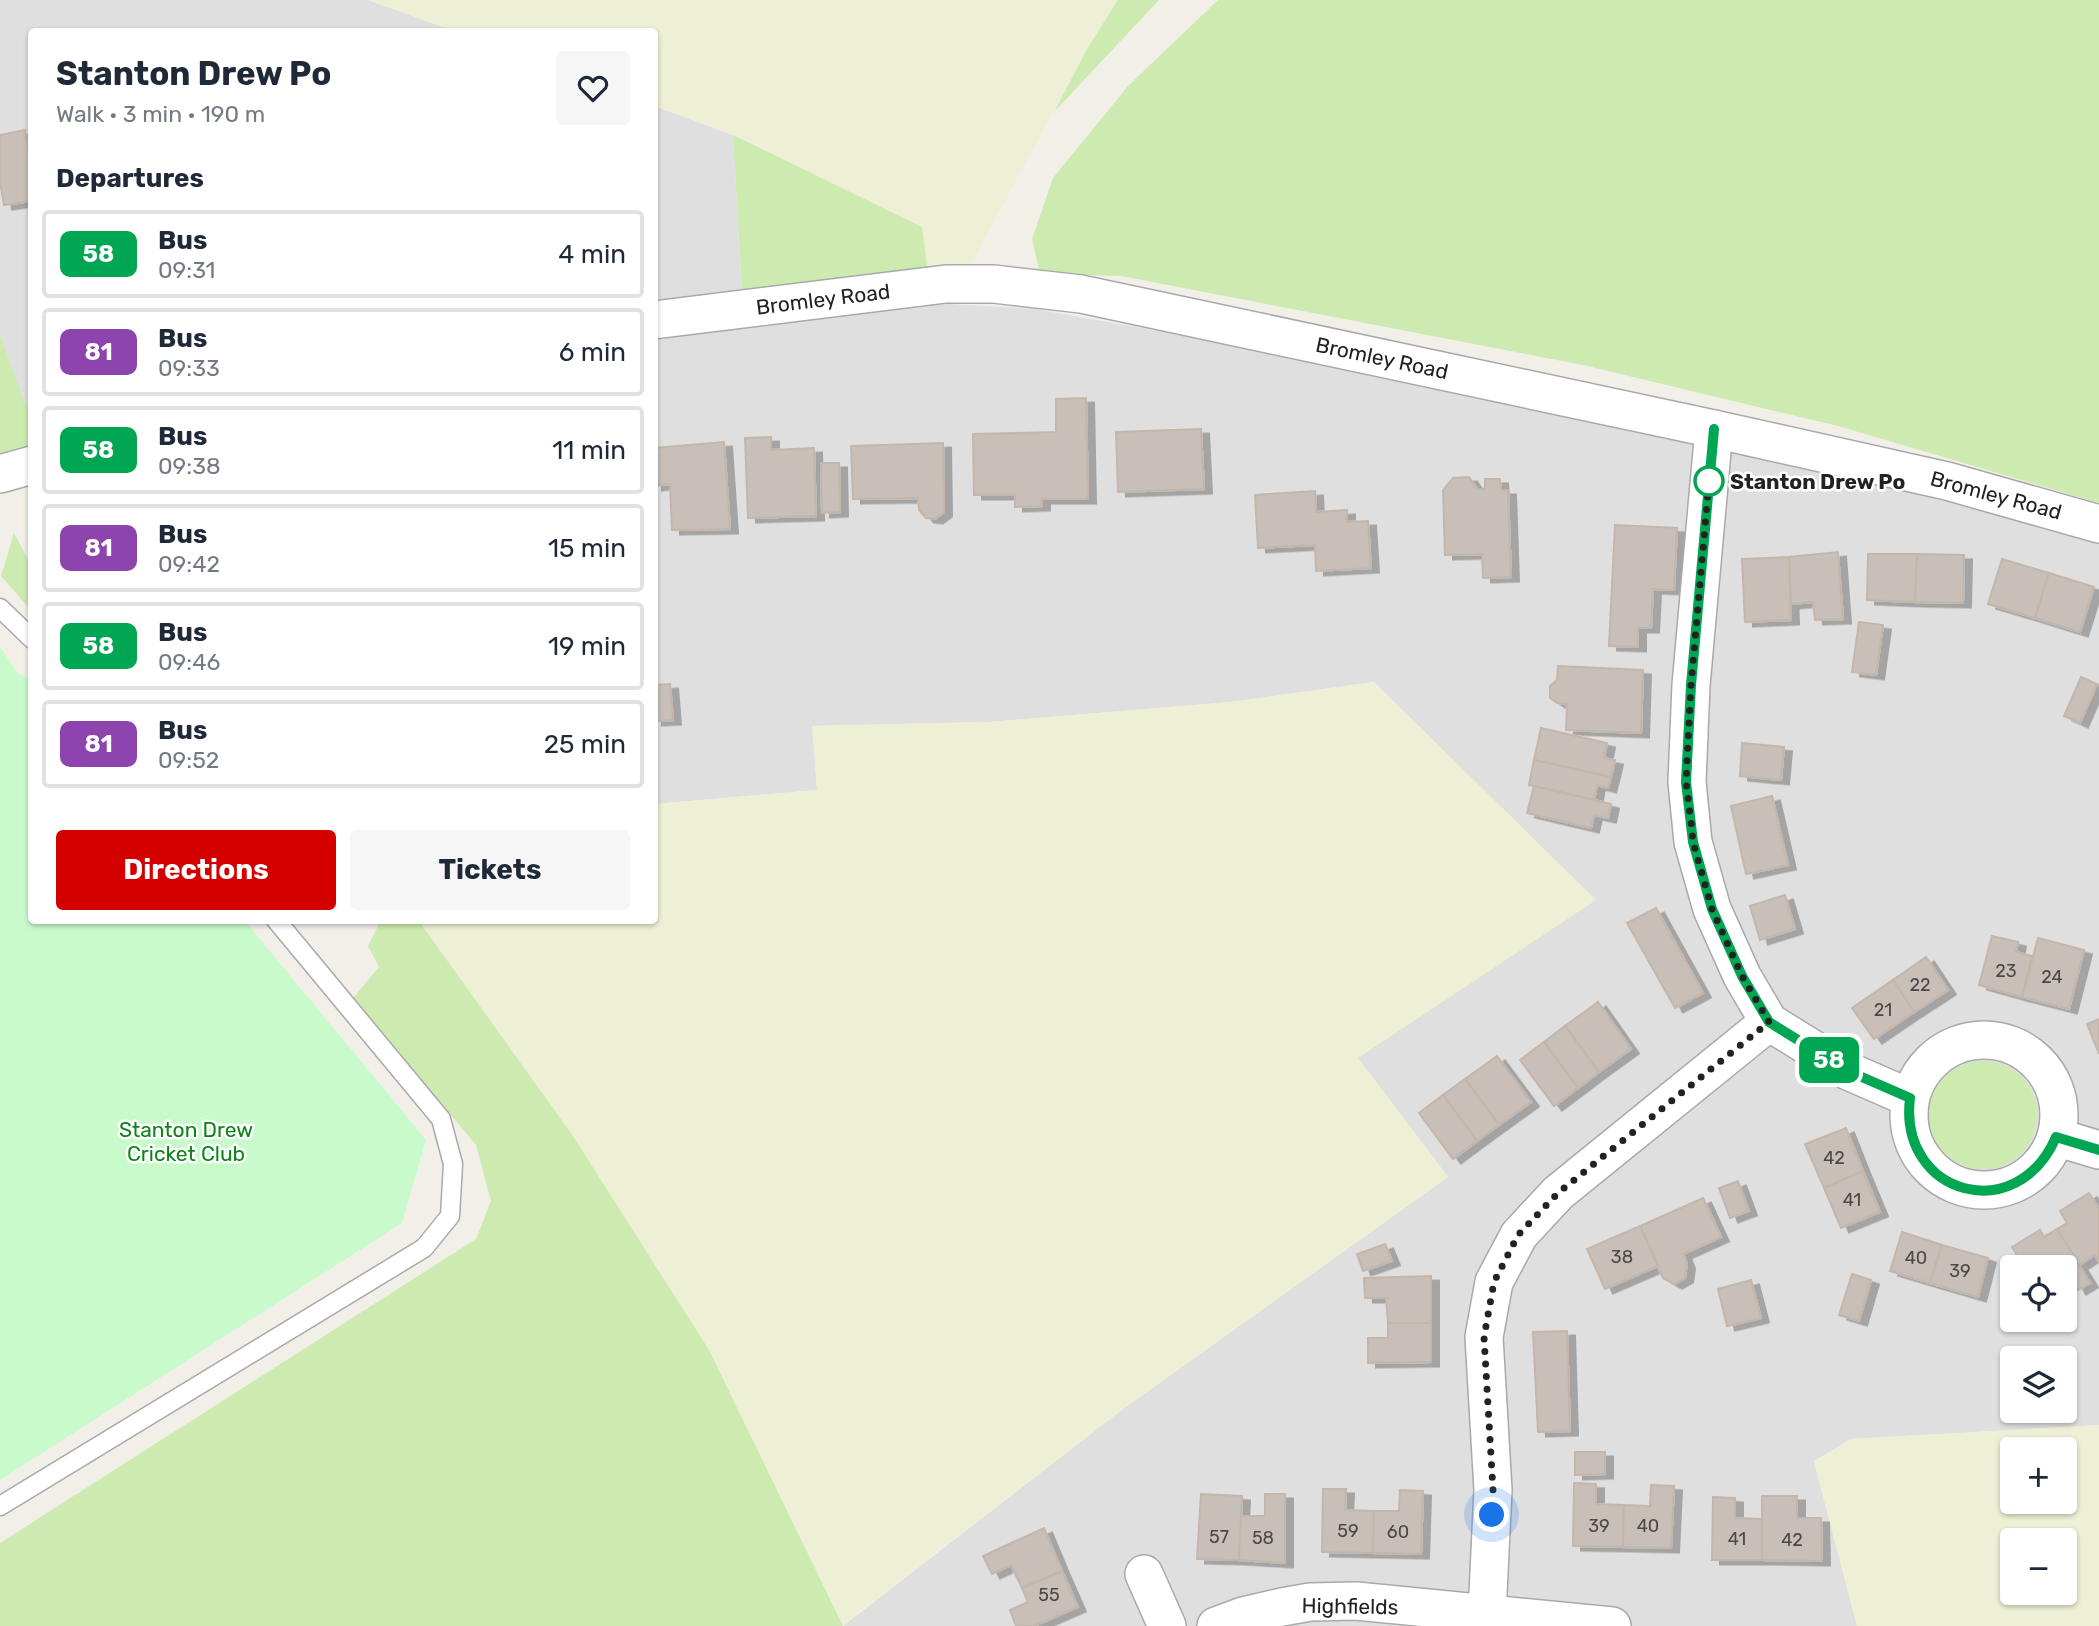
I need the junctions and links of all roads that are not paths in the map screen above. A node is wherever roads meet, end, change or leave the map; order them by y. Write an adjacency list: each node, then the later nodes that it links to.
1 (658, 320): 2 (street, Bromley Road)
2 (1714, 429): 5 (street, Bromley Road); 9 (street)
3 (28, 467): 4 (street)
4 (0, 474)
5 (2099, 524)
6 (0, 608): 7 (lane)
7 (28, 635)
8 (279, 924): 13 (lane)
9 (1769, 1022): 10 (street); 15 (street)
10 (1910, 1098): 11 (street); 11 (street)
11 (2056, 1137): 12 (street)
12 (2099, 1150)
13 (0, 1506)
14 (1144, 1574): 16 (street)
15 (1487, 1614): 17 (street, Highfields); 18 (street, Highfields)
16 (1167, 1626)
17 (1216, 1626)
18 (1612, 1626)

